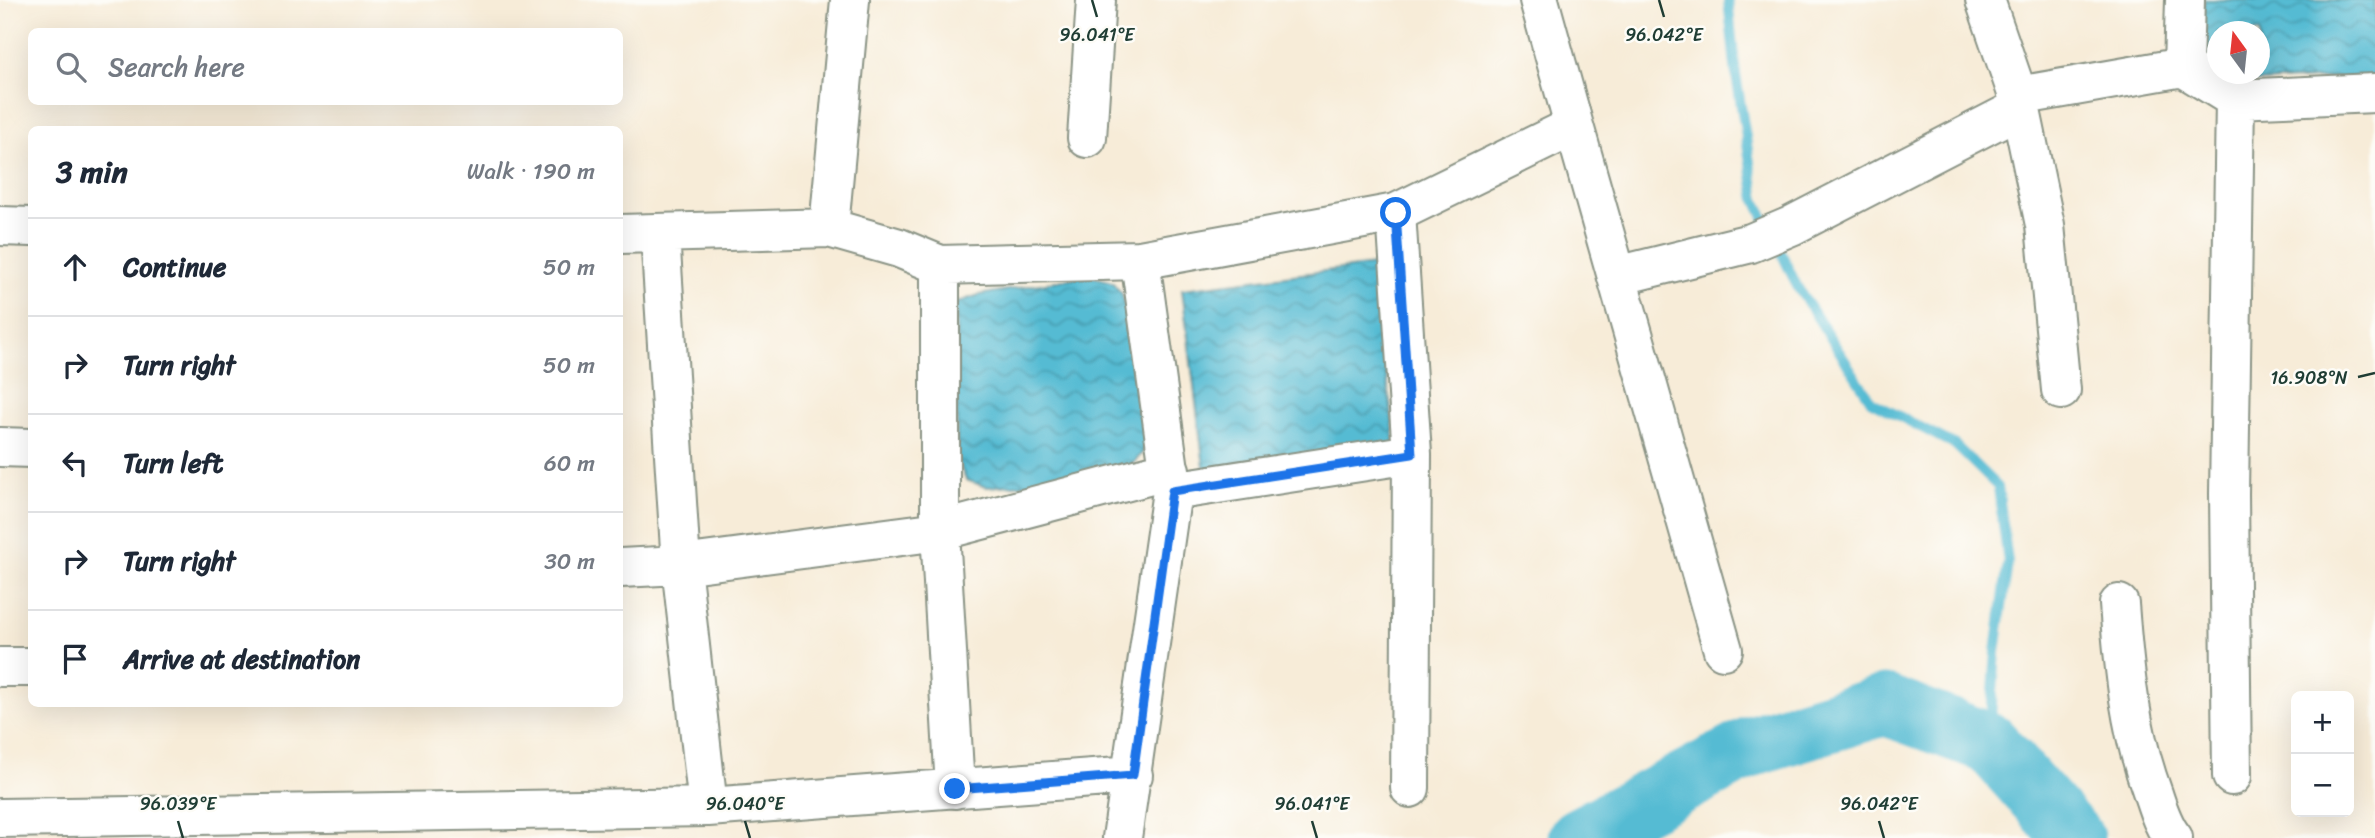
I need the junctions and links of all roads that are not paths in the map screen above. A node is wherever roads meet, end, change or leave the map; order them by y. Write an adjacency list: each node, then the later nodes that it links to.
1 (850, 0): 15 (street)
2 (1096, 0): 11 (street)
3 (1539, 0): 10 (street)
4 (1985, 0): 9 (street)
5 (2185, 0): 6 (street)
6 (2183, 67): 8 (street); 9 (street)
7 (2375, 93): 8 (street)
8 (2235, 99): 33 (street)
9 (2019, 102): 20 (street); 21 (street)
10 (1574, 126): 12 (street); 20 (street)
11 (1087, 138)
12 (1396, 213): 18 (street); 24 (street)
13 (0, 226): 14 (street)
14 (28, 227)
15 (829, 228): 17 (street); 19 (street)
16 (623, 234): 17 (street)
17 (660, 234): 27 (street)
18 (1140, 260): 19 (street); 25 (street)
19 (940, 265): 26 (street)
20 (1617, 276): 30 (street)
21 (2061, 390)
22 (0, 447): 23 (street)
23 (28, 448)
24 (1412, 454): 25 (street); 35 (street)
25 (1171, 480): 26 (street); 34 (street)
26 (940, 531): 27 (street); 36 (street)
27 (681, 565): 28 (street); 37 (street)
28 (623, 568)
29 (2119, 604): 40 (street)
30 (1723, 650)
31 (0, 667): 32 (street)
32 (28, 667)
33 (2232, 776)
34 (1131, 784): 36 (street); 39 (street)
35 (1410, 788)
36 (955, 789): 37 (street)
37 (708, 807): 38 (street)
38 (0, 818)
39 (1122, 838)
40 (2173, 838)

